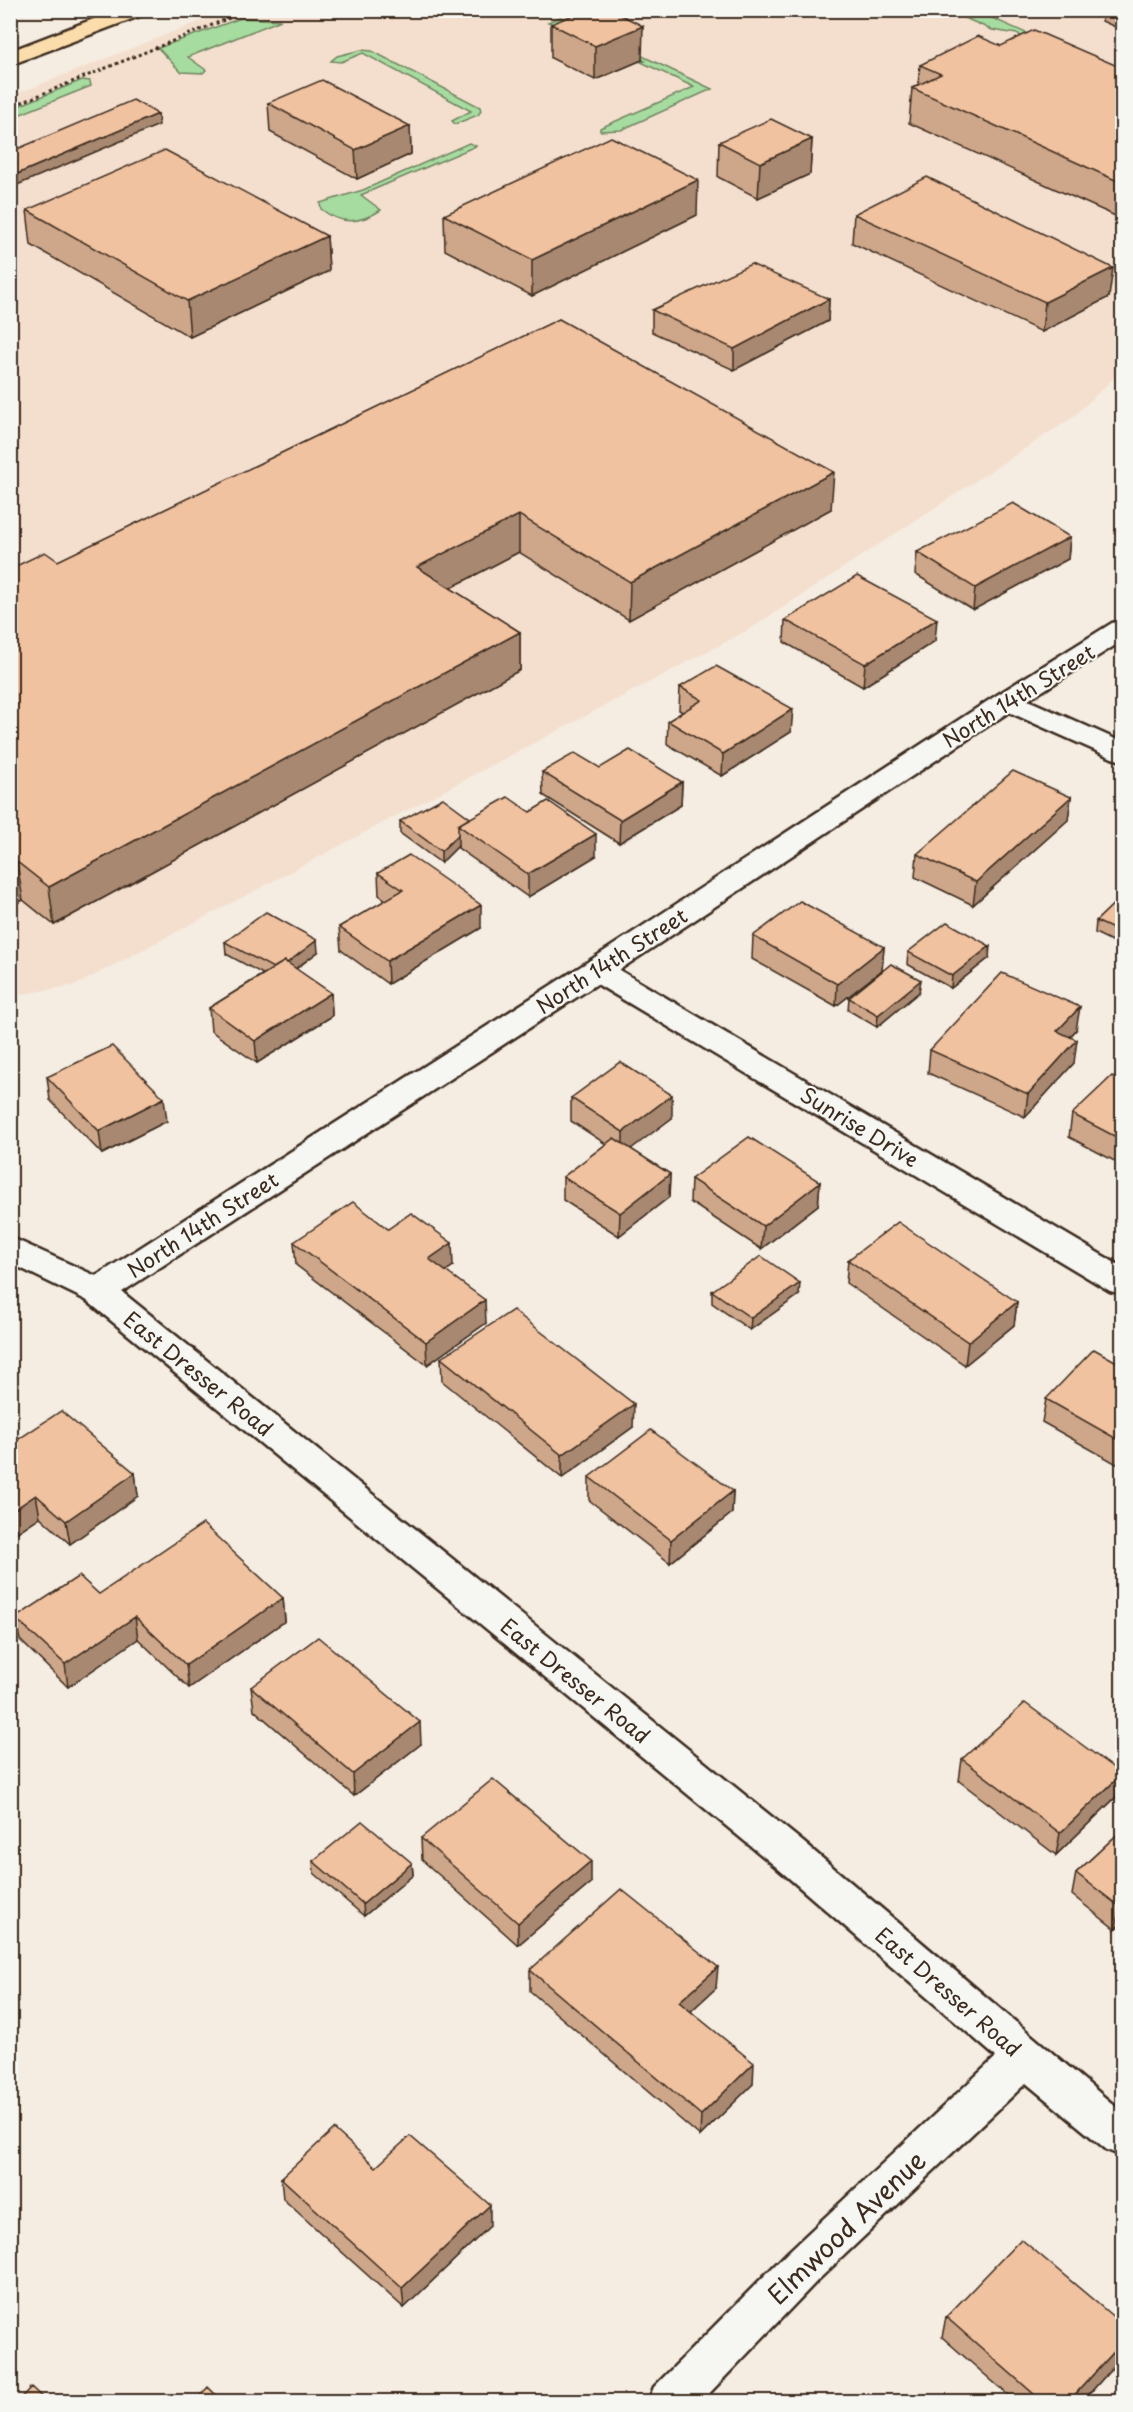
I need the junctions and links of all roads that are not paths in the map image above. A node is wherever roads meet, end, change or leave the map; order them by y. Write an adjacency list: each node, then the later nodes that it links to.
1 (138, 10): 2 (main road)
2 (10, 59)
3 (1122, 629): 4 (street, North 14th Street)
4 (1007, 701): 5 (street); 6 (street, North 14th Street)
5 (1122, 752)
6 (597, 970): 8 (street, Sunrise Drive); 9 (street, North 14th Street)
7 (10, 1249): 9 (street, East Dresser Road)
8 (1122, 1282)
9 (98, 1291): 10 (street, East Dresser Road)
10 (1025, 2057): 11 (street, East Dresser Road); 12 (street, Elmwood Avenue)
11 (1122, 2137)
12 (670, 2402)

